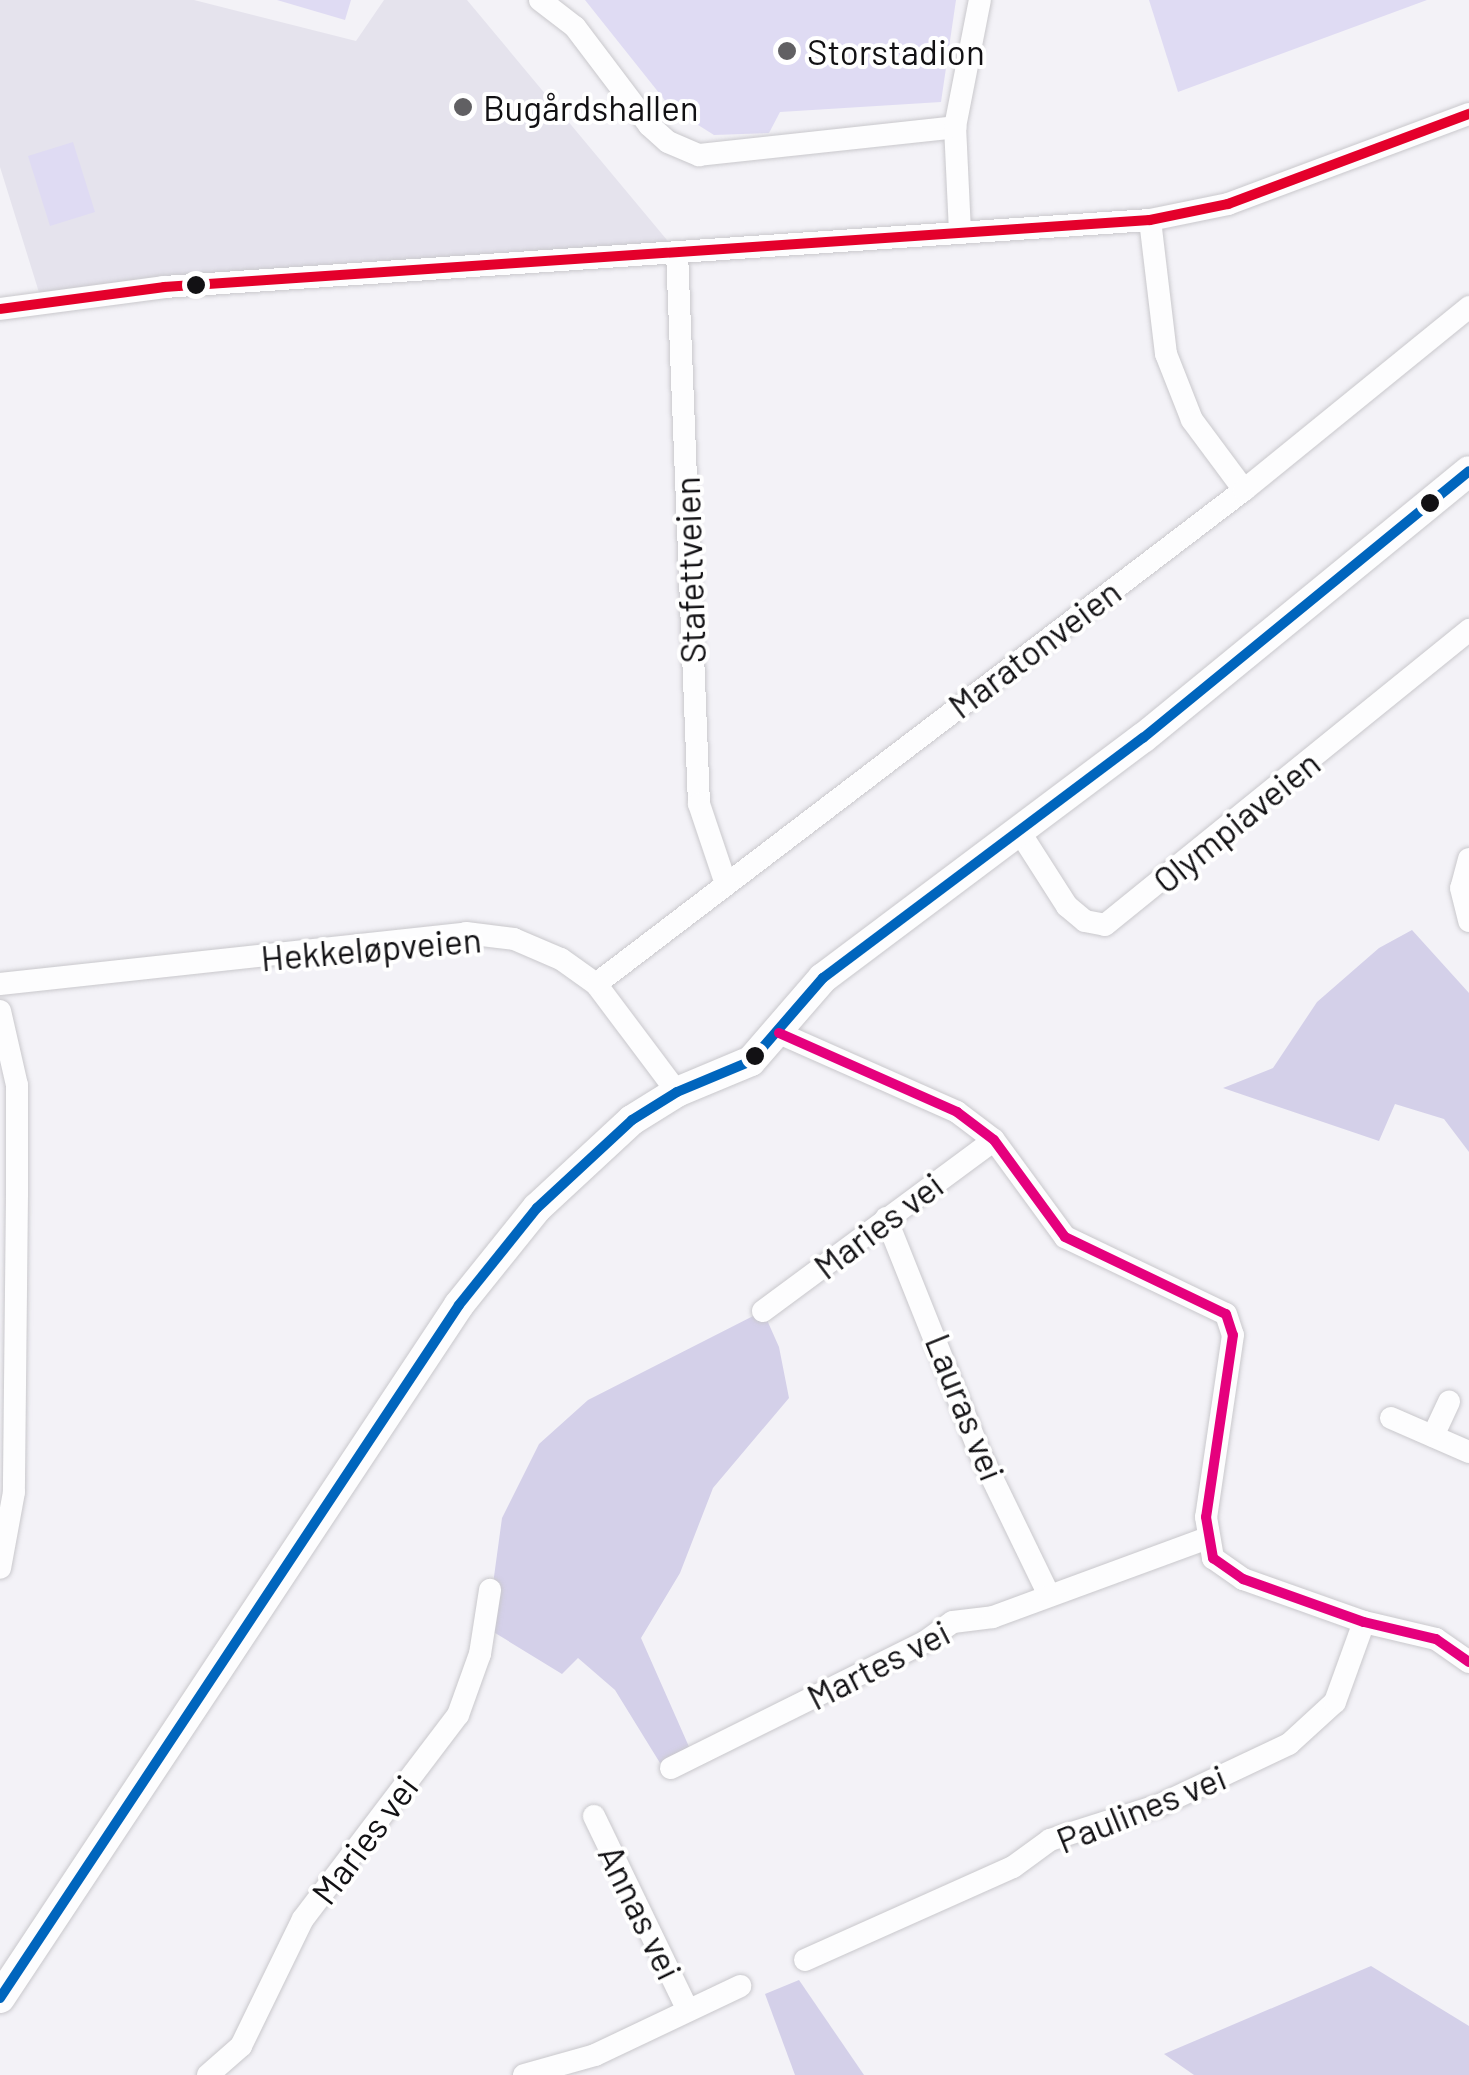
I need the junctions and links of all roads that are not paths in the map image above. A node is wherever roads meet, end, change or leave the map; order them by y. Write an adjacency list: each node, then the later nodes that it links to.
1 (540, 0): 4 (street)
2 (980, 0): 4 (street)
3 (1469, 114): 5 (street)
4 (955, 127): 6 (street)
5 (1150, 220): 6 (street); 11 (street)
6 (960, 232): 7 (street)
7 (676, 252): 9 (street); 15 (street, Stafettveien)
8 (1469, 307): 11 (street, Maratonveien)
9 (0, 308)
10 (1468, 474): 13 (main road)
11 (1244, 490): 15 (street, Maratonveien)
12 (1469, 630): 13 (street, Olympiaveien)
13 (1020, 831): 20 (main road)
14 (1469, 859): 16 (street)
15 (726, 884): 18 (street, Maratonveien)
16 (1469, 921)
17 (0, 984): 18 (street, Hekkeløpveien)
18 (596, 984): 21 (street, Hekkeløpveien)
19 (0, 1011): 30 (street)
20 (780, 1033): 21 (main road); 22 (street)
21 (676, 1092): 39 (main road)
22 (994, 1140): 23 (street, Maries vei); 29 (street)
23 (886, 1218): 24 (street, Maries vei); 32 (street, Lauras vei)
24 (763, 1311)
25 (1449, 1400): 27 (street)
26 (1391, 1418): 27 (street)
27 (1433, 1436): 28 (street)
28 (1469, 1452)
29 (1205, 1540): 32 (street, Martes vei); 33 (street)
30 (0, 1568)
31 (490, 1590): 42 (street, Maries vei)
32 (1049, 1595): 35 (street, Martes vei)
33 (1364, 1622): 34 (street); 37 (street, Paulines vei)
34 (1469, 1662)
35 (671, 1768)
36 (594, 1816): 40 (street, Annas vei)
37 (805, 1960)
38 (740, 1986): 40 (street, Annas vei)
39 (0, 1998)
40 (687, 2008): 41 (street, Annas vei)
41 (595, 2055): 43 (street, Annas vei); 44 (street)
42 (208, 2075)
43 (524, 2075)
44 (609, 2075)

